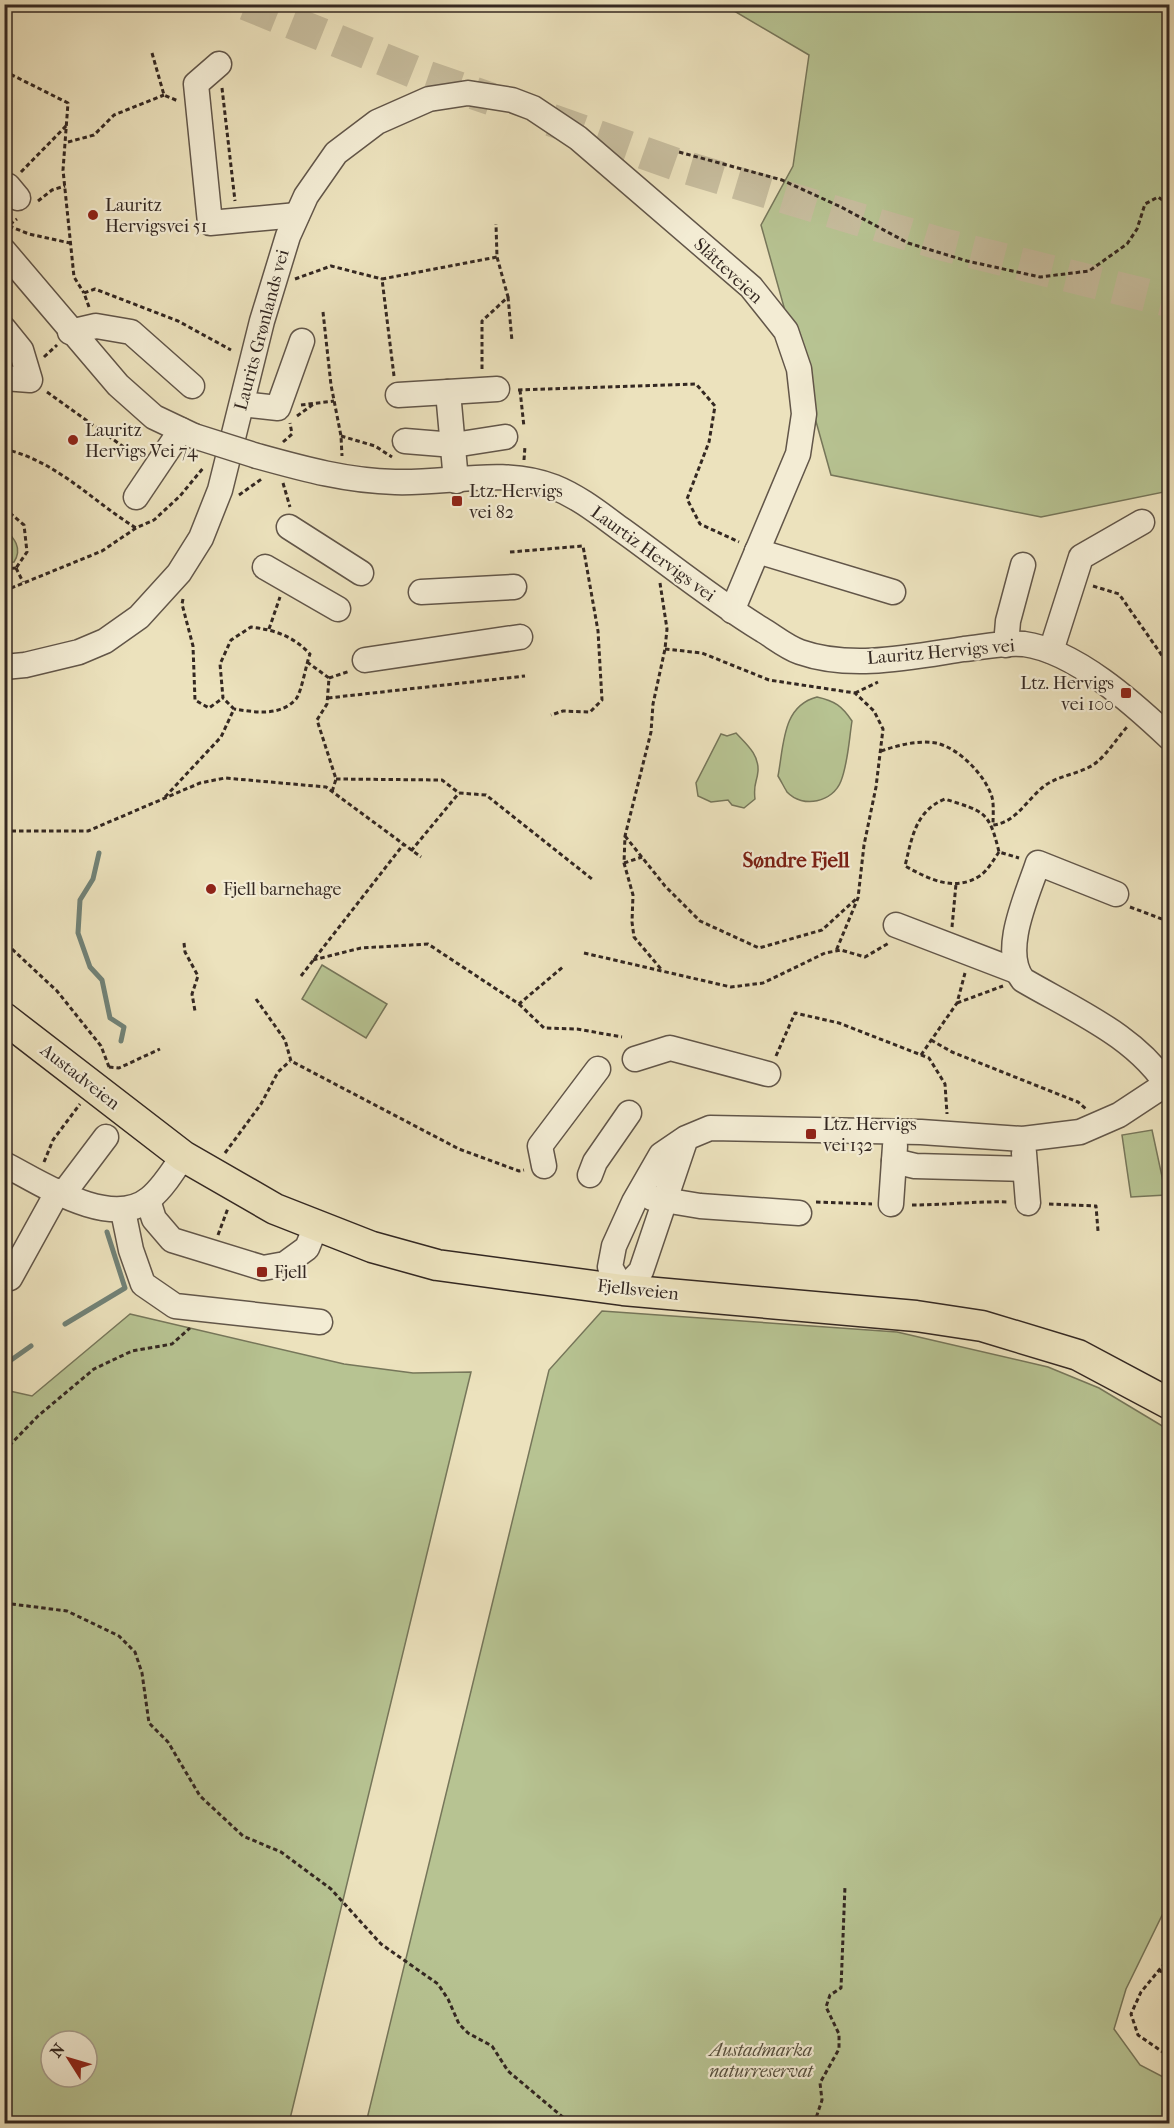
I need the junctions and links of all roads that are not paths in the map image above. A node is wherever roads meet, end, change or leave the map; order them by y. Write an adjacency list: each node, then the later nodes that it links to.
1 (219, 64): 3 (street)
2 (578, 138): 3 (street, Laurits Grønlands vei); 22 (street, Slåtteveien)
3 (297, 215): 13 (street, Laurits Grønlands vei)
4 (4, 251): 6 (street)
5 (4, 329): 8 (street)
6 (70, 332): 9 (street); 14 (street)
7 (302, 341): 13 (street)
8 (4, 378)
9 (192, 386)
10 (489, 389): 11 (street)
11 (448, 392): 12 (street); 17 (street)
12 (398, 395)
13 (242, 405): 35 (street, Laurits Grønlands vei)
14 (188, 433): 18 (street, Laurtiz Hervigs vei, bridge); 19 (street)
15 (505, 437): 17 (street)
16 (405, 441): 17 (street)
17 (454, 446): 18 (street)
18 (456, 481): 30 (street, Laurtiz Hervigs vei)
19 (136, 497)
20 (1142, 522): 33 (street)
21 (288, 527): 25 (street)
22 (757, 551): 28 (street); 30 (street, Slåtteveien)
23 (1023, 565): 32 (street)
24 (265, 567): 29 (street)
25 (361, 573)
26 (514, 587): 27 (street)
27 (421, 592)
28 (893, 592)
29 (338, 609)
30 (732, 611): 32 (street, Lauritz Hervigs vei)
31 (520, 637): 34 (street)
32 (1006, 645): 33 (street, Lauritz Hervigs vei)
33 (1051, 651): 36 (street, Lauritz Hervigs vei)
34 (360, 665)
35 (4, 666)
36 (1170, 738)
37 (1116, 894): 39 (street)
38 (896, 925): 39 (street)
39 (1013, 970): 44 (street)
40 (4, 1018): 46 (main road, Austadveien)
41 (635, 1059): 43 (street)
42 (598, 1069): 54 (street)
43 (768, 1074)
44 (1168, 1084): 50 (street)
45 (629, 1113): 56 (street)
46 (128, 1114): 51 (main road, Fjellsveien)
47 (896, 1132): 49 (street); 50 (street); 52 (street)
48 (106, 1137): 57 (street)
49 (686, 1138): 58 (street); 59 (street)
50 (1023, 1139): 55 (street)
51 (183, 1156): 60 (street); 65 (main road, Fjellsveien)
52 (894, 1161): 55 (street); 62 (street)
53 (4, 1164): 57 (street)
54 (544, 1166)
55 (1025, 1169): 61 (street)
56 (590, 1174)
57 (60, 1192): 63 (street); 66 (street)
58 (638, 1197): 59 (street); 67 (street)
59 (667, 1198): 64 (street); 67 (street)
60 (148, 1200): 63 (street); 65 (street)
61 (1028, 1203)
62 (891, 1204)
63 (123, 1211): 68 (street)
64 (800, 1213)
65 (316, 1226): 67 (main road, Fjellsveien)
66 (10, 1278)
67 (623, 1290): 69 (main road, Fjellsveien)
68 (320, 1322)
69 (1170, 1404)

